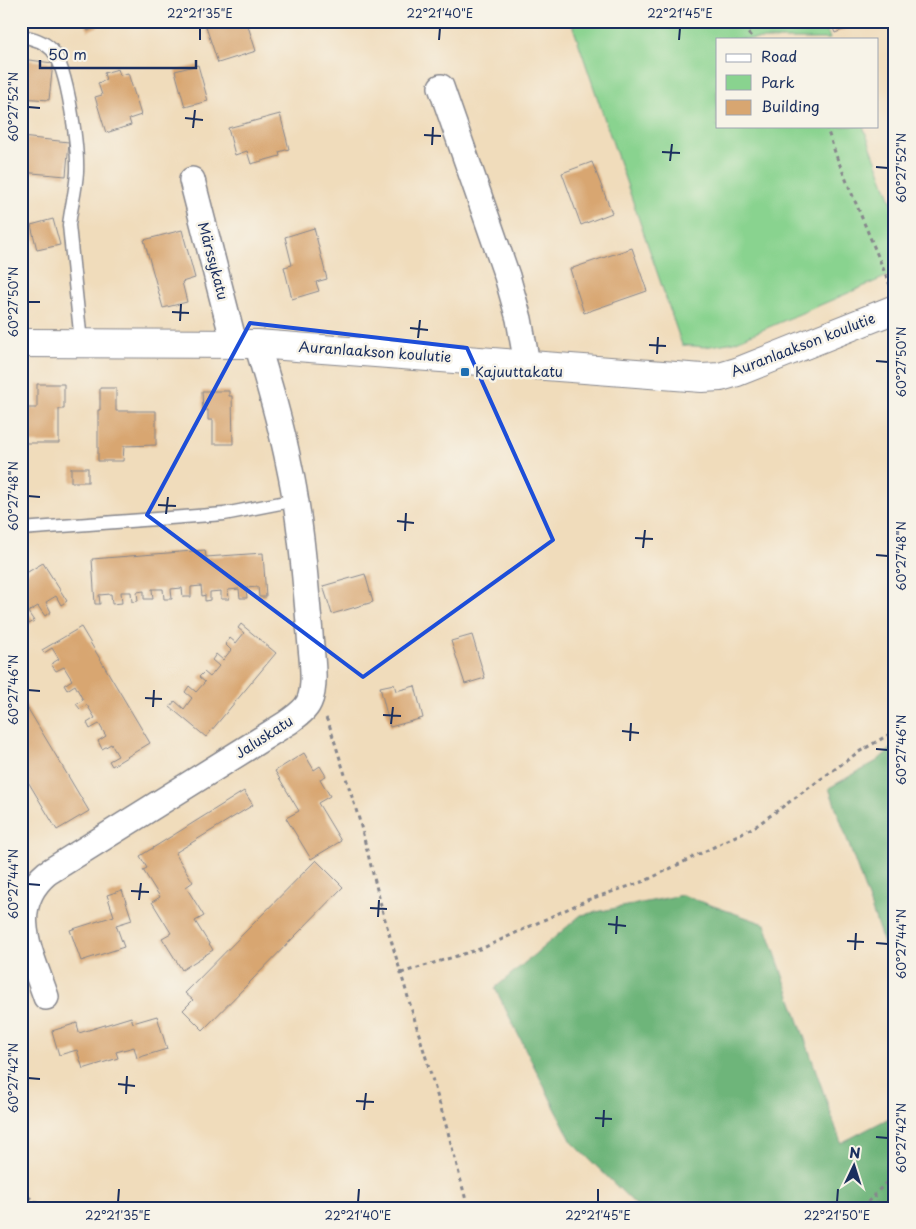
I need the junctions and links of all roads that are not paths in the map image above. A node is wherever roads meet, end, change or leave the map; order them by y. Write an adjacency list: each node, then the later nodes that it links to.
1 (21, 36): 5 (lane)
2 (441, 87): 8 (street)
3 (192, 180): 7 (street, Märssykatu)
4 (892, 297): 8 (street, Auranlaakson koulutie)
5 (81, 342): 6 (street, Auranlaakson koulutie); 7 (street, Auranlaakson koulutie)
6 (21, 343)
7 (245, 343): 8 (street, Auranlaakson koulutie); 9 (street)
8 (526, 364)
9 (296, 500): 10 (lane); 11 (street, Jaluskatu)
10 (21, 529)
11 (46, 997)

